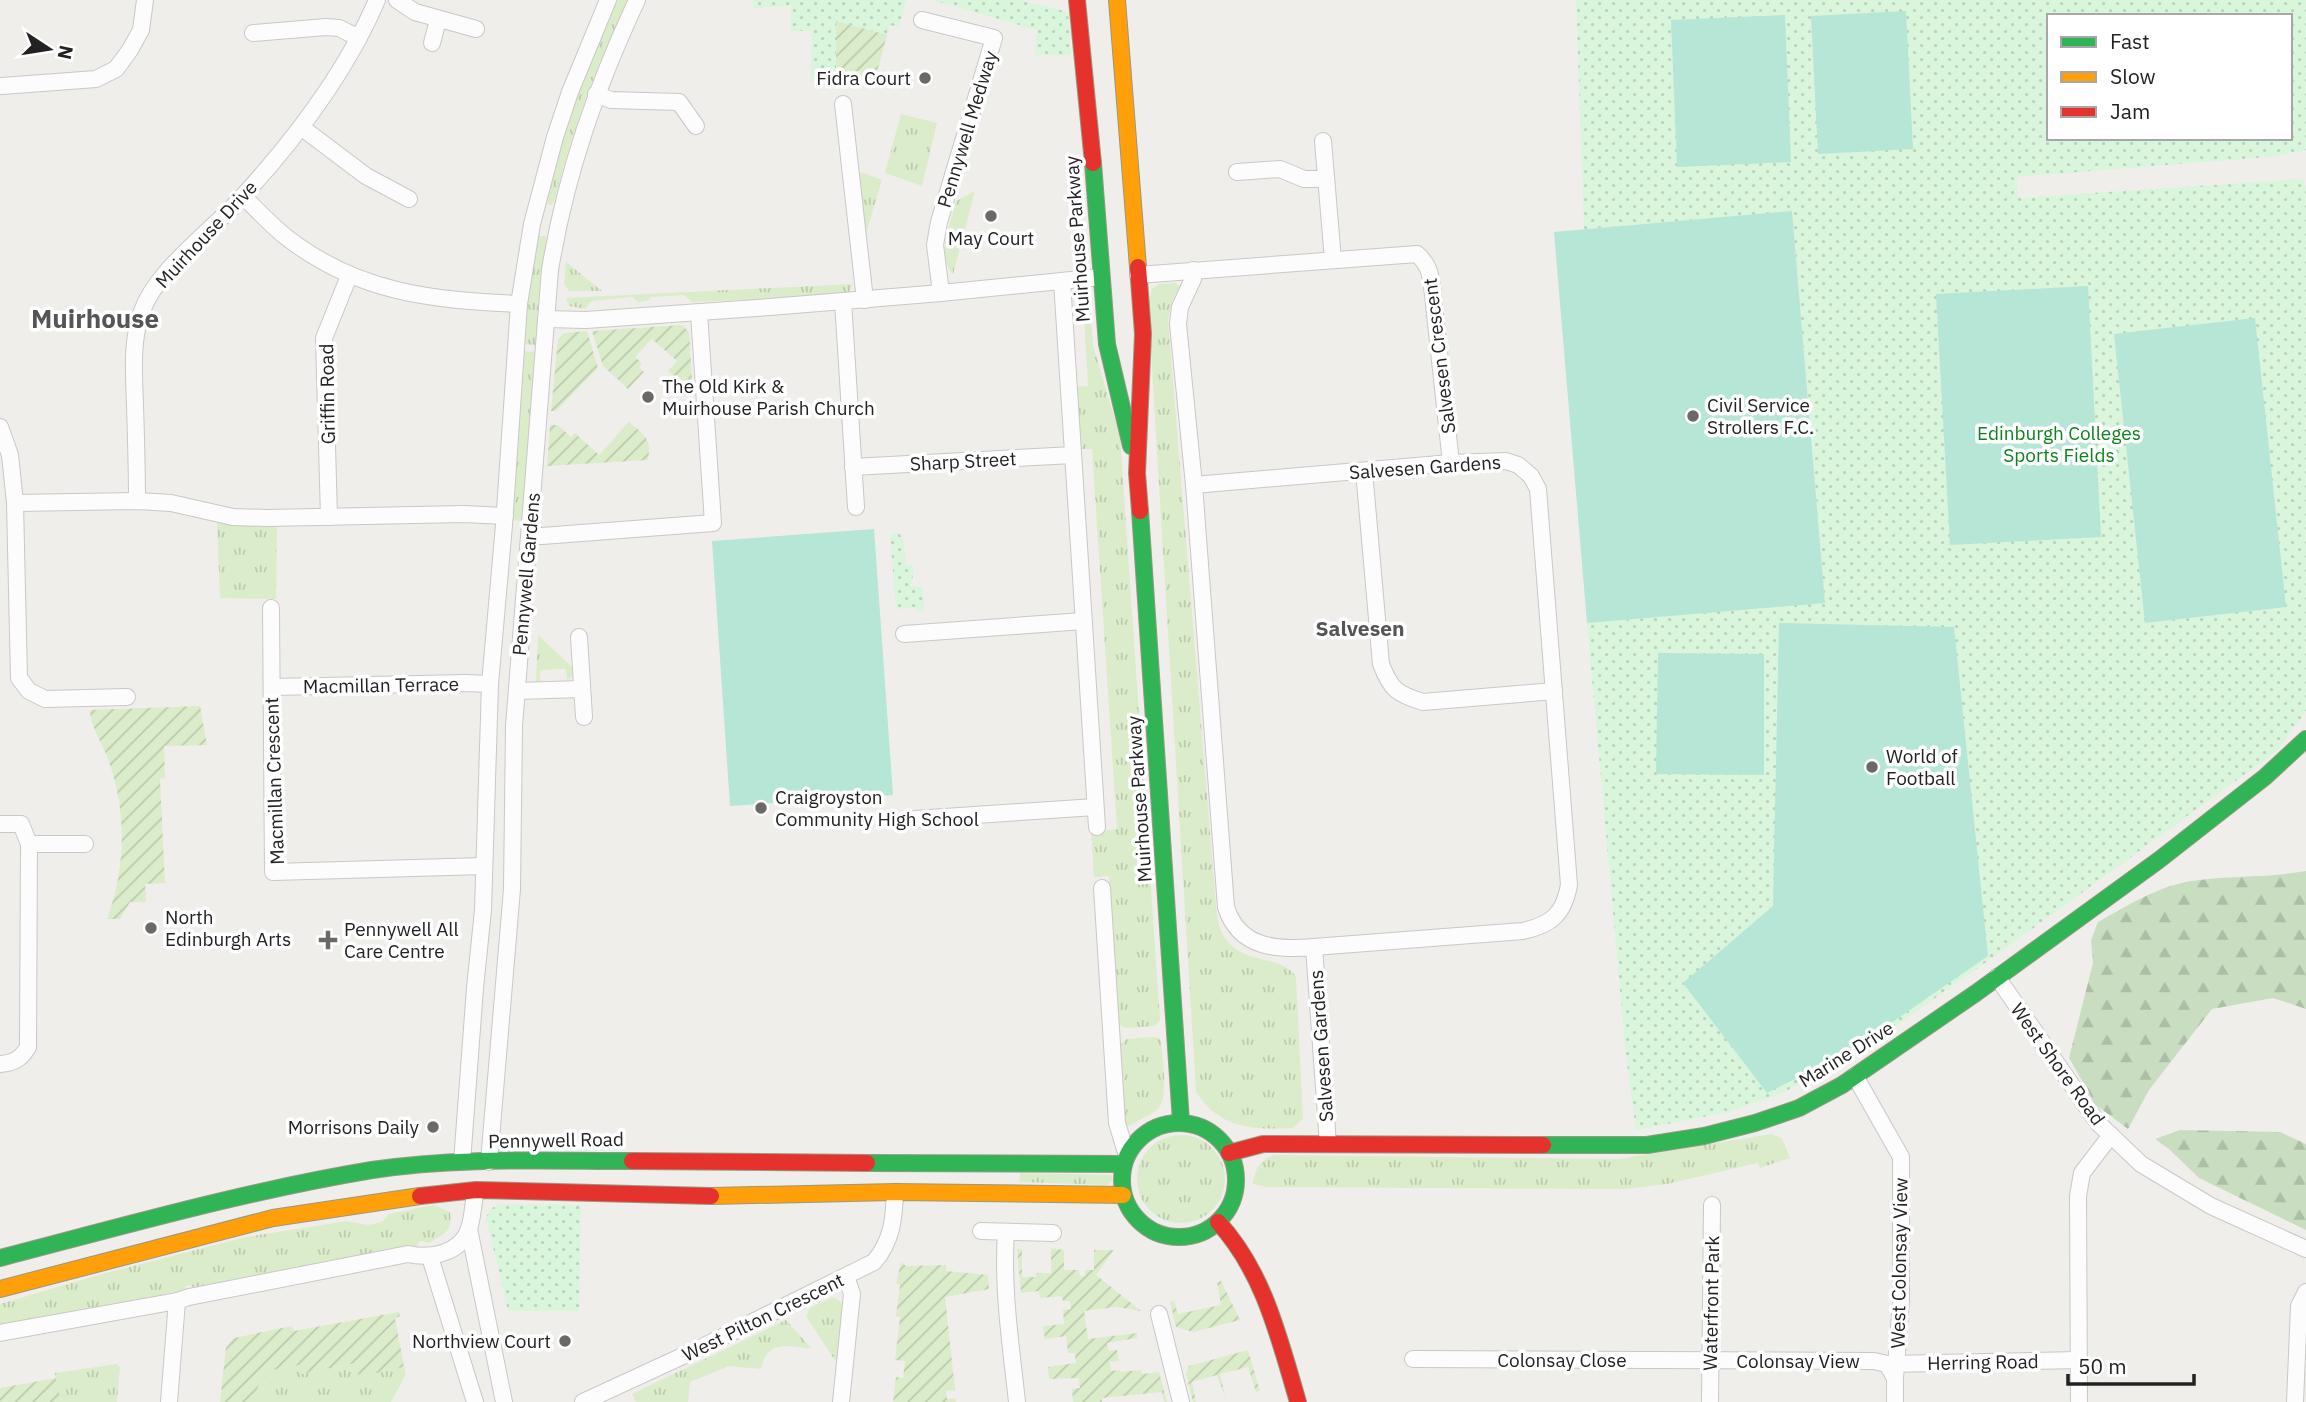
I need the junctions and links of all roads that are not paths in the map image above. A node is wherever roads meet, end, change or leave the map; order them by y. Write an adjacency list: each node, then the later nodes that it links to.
1 (145, 0): 14 (street)
2 (377, 0): 12 (street, Muirhouse Drive)
3 (397, 0): 8 (street)
4 (608, 0): 24 (street, Pennywell Gardens)
5 (637, 0): 15 (street, Pennywell Gardens)
6 (1077, 0): 30 (street, Muirhouse Parkway)
7 (1117, 0): 28 (street, Muirhouse Parkway)
8 (438, 20): 10 (street); 13 (street)
9 (922, 20): 32 (street, Pennywell Medway)
10 (476, 29)
11 (253, 33): 12 (street)
12 (359, 38): 18 (street, Muirhouse Drive)
13 (432, 43)
14 (2, 86)
15 (596, 94): 17 (street); 25 (street, Pennywell Gardens)
16 (843, 104): 33 (street)
17 (696, 126)
18 (301, 127): 22 (street, Muirhouse Drive); 23 (street)
19 (1323, 141): 21 (street)
20 (1237, 172): 21 (street)
21 (1326, 178): 26 (street)
22 (243, 196): 29 (street); 46 (street, Muirhouse Drive)
23 (409, 199)
24 (532, 224): 25 (street); 35 (street, Pennywell Gardens)
25 (557, 228): 37 (street, Pennywell Gardens)
26 (1333, 260): 27 (street, Salvesen Crescent); 40 (street, Salvesen Crescent)
27 (1193, 270): 28 (street, Salvesen Crescent); 45 (street)
28 (1138, 275): 44 (street, Muirhouse Parkway)
29 (349, 276): 35 (street); 50 (street, Griffin Road)
30 (1101, 277): 31 (street); 44 (street, Muirhouse Parkway)
31 (1062, 281): 32 (street); 39 (street, Muirhouse Parkway)
32 (941, 293): 33 (street)
33 (865, 300): 34 (street)
34 (843, 301): 36 (street); 41 (street)
35 (519, 304): 49 (street, Pennywell Gardens)
36 (699, 313): 37 (street); 51 (street)
37 (546, 319): 51 (street, Pennywell Gardens)
38 (0, 427): 42 (street)
39 (1073, 455): 41 (street, Sharp Street); 55 (street, Muirhouse Parkway)
40 (1451, 463): 43 (street, Salvesen Gardens); 64 (street, Salvesen Gardens)
41 (853, 467): 48 (street)
42 (6, 469): 47 (street)
43 (1364, 471): 45 (street, Salvesen Gardens); 64 (street)
44 (1138, 473): 80 (street, Muirhouse Parkway)
45 (1194, 485): 76 (street, Salvesen Gardens)
46 (137, 501): 47 (street); 50 (street)
47 (15, 503): 56 (street)
48 (856, 508)
49 (505, 516): 50 (street); 52 (street, Pennywell Gardens)
50 (329, 517)
51 (530, 535): 53 (street, Pennywell Gardens)
52 (499, 579): 53 (street); 60 (street, Pennywell Gardens)
53 (526, 582): 63 (street, Pennywell Gardens)
54 (271, 608): 61 (street, Macmillan Crescent)
55 (1083, 621): 58 (street); 68 (street, Muirhouse Parkway)
56 (17, 623): 57 (street); 65 (street)
57 (0, 624)
58 (904, 634)
59 (579, 637): 62 (street)
60 (490, 684): 61 (street, Macmillan Terrace); 74 (street, Pennywell Gardens)
61 (272, 687): 74 (street, Macmillan Crescent)
62 (582, 689): 63 (street); 66 (street)
63 (517, 691): 86 (street, Pennywell Gardens)
64 (1554, 691): 76 (street, Salvesen Gardens)
65 (127, 697)
66 (584, 717)
67 (2306, 739): 77 (street, Marine Drive)
68 (1095, 807): 69 (street); 71 (street, Muirhouse Parkway)
69 (915, 819)
70 (0, 824): 72 (street)
71 (1097, 827)
72 (29, 844): 73 (street); 78 (street)
73 (85, 844)
74 (484, 866): 85 (street, Pennywell Gardens)
75 (1102, 888): 84 (street)
76 (1314, 947): 82 (street, Salvesen Gardens)
77 (1997, 977): 79 (street, Marine Drive); 81 (street, West Shore Road)
78 (0, 1064)
79 (1855, 1076): 82 (street, Marine Drive); 108 (street, West Colonsay View)
80 (1181, 1122): 83 (street); 84 (street)
81 (2111, 1135): 96 (street, West Shore Road); 107 (street)
82 (1328, 1144): 83 (street, Marine Drive)
83 (1229, 1153): 91 (street)
84 (1125, 1160): 86 (street, Pennywell Road); 89 (street)
85 (463, 1162): 86 (street, Pennywell Road); 87 (street); 98 (street, Pennywell Road)
86 (489, 1162): 87 (street)
87 (476, 1190): 88 (street); 92 (street); 100 (street)
88 (894, 1192): 89 (street); 99 (street, West Pilton Crescent)
89 (1123, 1195): 91 (street)
90 (1712, 1205): 106 (street, Waterfront Park)
91 (1218, 1222): 116 (street)
92 (469, 1229): 97 (street); 111 (street)
93 (981, 1231): 94 (street)
94 (1006, 1232): 95 (street); 114 (street)
95 (1053, 1233)
96 (2306, 1249)
97 (430, 1256): 102 (street); 110 (street)
98 (0, 1258)
99 (846, 1276): 112 (street, West Pilton Crescent); 113 (street)
100 (0, 1289)
101 (2306, 1292): 120 (street)
102 (177, 1301): 104 (street); 109 (street)
103 (1159, 1314): 115 (street)
104 (0, 1333)
105 (1413, 1359): 106 (street, Colonsay Close)
106 (1710, 1360): 108 (street, Colonsay View); 117 (street, Waterfront Park)
107 (2079, 1360): 108 (street, Herring Road); 119 (street)
108 (1893, 1369): 118 (street)
109 (169, 1402)
110 (475, 1402)
111 (504, 1402)
112 (583, 1402)
113 (841, 1402)
114 (1017, 1402)
115 (1181, 1402)
116 (1298, 1402)
117 (1710, 1402)
118 (1895, 1402)
119 (2079, 1402)
120 (2295, 1402)

